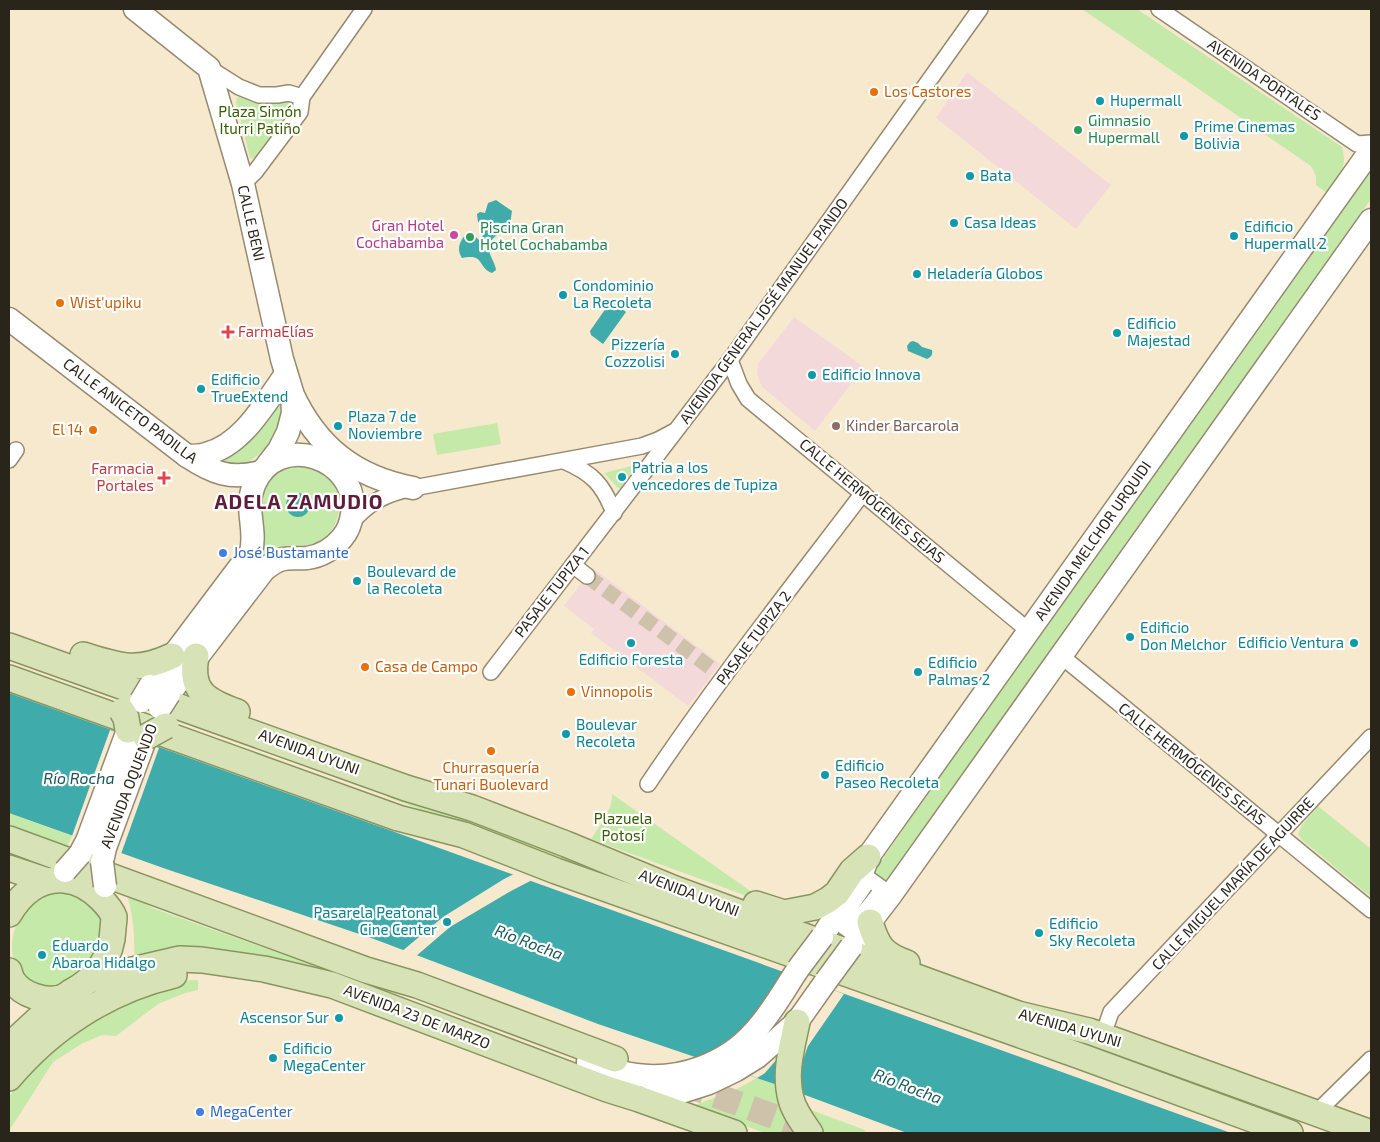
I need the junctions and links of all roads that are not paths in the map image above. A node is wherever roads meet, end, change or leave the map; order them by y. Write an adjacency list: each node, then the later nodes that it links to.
1 (135, 9): 5 (main road)
2 (364, 9): 6 (street)
3 (980, 9): 12 (street, AVENIDA GENERAL JOSÉ MANUEL PANDO)
4 (1159, 9): 7 (street, AVENIDA PORTALES)
5 (209, 68): 6 (street); 9 (main road, CALLE BENI)
6 (302, 98): 9 (street)
7 (1371, 143)
8 (1371, 150): 26 (main road, AVENIDA MELCHOR URQUIDI)
9 (243, 184): 13 (main road, CALLE BENI)
10 (1371, 220): 28 (main road)
11 (9, 319): 15 (main road, CALLE ANICETO PADILLA)
12 (730, 360): 14 (street, AVENIDA GENERAL JOSÉ MANUEL PANDO); 19 (street, CALLE HERMÓGENES SEJAS)
13 (289, 383): 15 (main road); 17 (main road, CALLE BENI); 18 (main road)
14 (676, 430): 16 (street, AVENIDA GENERAL JOSÉ MANUEL PANDO); 20 (street, PASAJE TUPIZA 1)
15 (187, 456): 17 (main road, CALLE ANICETO PADILLA)
16 (564, 461): 18 (street, AVENIDA GENERAL JOSÉ MANUEL PANDO); 20 (street)
17 (263, 470): 21 (main road); 22 (main road)
18 (414, 488): 21 (street, AVENIDA GENERAL JOSÉ MANUEL PANDO)
19 (863, 493): 26 (street, CALLE HERMÓGENES SEJAS); 35 (street, PASAJE TUPIZA 2)
20 (614, 512): 23 (street, PASAJE TUPIZA 1)
21 (351, 523): 22 (main road)
22 (256, 564): 29 (main road, AVENIDA OQUENDO)
23 (574, 565): 24 (street); 31 (street, PASAJE TUPIZA 1)
24 (587, 576)
25 (9, 630): 29 (main road)
26 (1029, 631): 44 (main road, AVENIDA MELCHOR URQUIDI)
27 (9, 646): 36 (main road, AVENIDA UYUNI)
28 (1060, 655): 37 (street, CALLE HERMÓGENES SEJAS); 49 (main road)
29 (184, 656): 33 (main road, AVENIDA OQUENDO); 36 (main road)
30 (9, 664): 33 (main road, bridge)
31 (492, 672)
32 (9, 678): 38 (main road, AVENIDA UYUNI)
33 (145, 717): 38 (main road, bridge); 41 (main road, AVENIDA OQUENDO)
34 (1371, 737): 37 (street, CALLE MIGUEL MARÍA DE AGUIRRE)
35 (648, 784)
36 (472, 808): 42 (main road, AVENIDA UYUNI)
37 (1279, 834): 46 (street, CALLE HERMÓGENES SEJAS); 56 (street, CALLE MIGUEL MARÍA DE AGUIRRE)
38 (464, 835): 65 (main road, AVENIDA UYUNI)
39 (9, 839): 40 (main road, AVENIDA 23 DE MARZO)
40 (38, 851): 43 (main road); 51 (main road, AVENIDA 23 DE MARZO)
41 (93, 851): 45 (main road, AVENIDA OQUENDO, bridge); 48 (main road, AVENIDA OQUENDO, bridge)
42 (618, 866): 44 (main road); 56 (main road, AVENIDA UYUNI)
43 (11, 868): 45 (main road)
44 (869, 868): 51 (main road, AVENIDA MELCHOR URQUIDI, bridge)
45 (57, 876): 47 (main road); 48 (main road)
46 (1371, 910)
47 (9, 914)
48 (114, 918): 53 (main road)
49 (870, 922): 55 (main road, bridge); 56 (main road)
50 (231, 965): 53 (main road, AVENIDA 23 DE MARZO); 60 (main road); 61 (main road, AVENIDA 23 DE MARZO)
51 (366, 970): 58 (main road, AVENIDA 23 DE MARZO)
52 (9, 971): 54 (main road)
53 (90, 980): 54 (main road)
54 (61, 998): 57 (main road)
55 (797, 1022): 61 (main road); 64 (main road)
56 (1096, 1033): 62 (main road, AVENIDA UYUNI)
57 (9, 1046)
58 (615, 1059)
59 (1371, 1059): 62 (street)
60 (9, 1078)
61 (639, 1099): 63 (main road, AVENIDA 23 DE MARZO)
62 (1316, 1113): 66 (main road, AVENIDA UYUNI)
63 (734, 1133)
64 (810, 1133)
65 (1290, 1133)
66 (1371, 1133)

